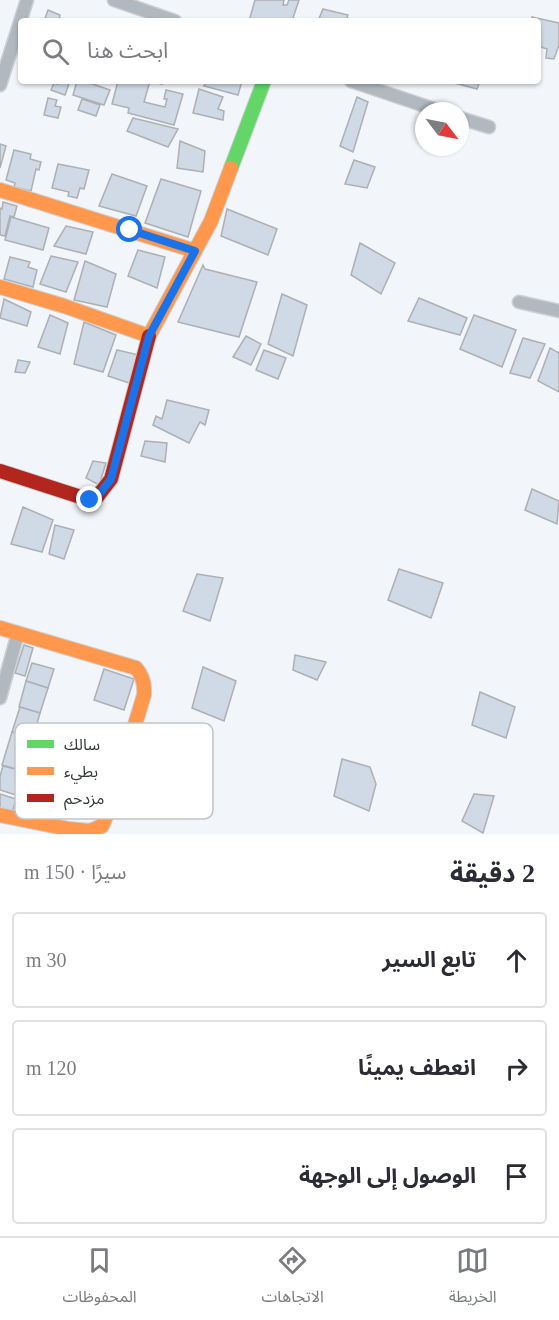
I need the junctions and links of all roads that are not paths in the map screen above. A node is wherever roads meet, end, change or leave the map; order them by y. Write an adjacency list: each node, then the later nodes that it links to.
1 (27, 0): 3 (street)
2 (114, 0): 4 (street)
3 (21, 18)
4 (166, 18)
5 (18, 28): 8 (street)
6 (263, 84): 13 (street)
7 (360, 84): 9 (street)
8 (0, 85)
9 (415, 103)
10 (469, 121): 11 (street)
11 (489, 127)
12 (0, 190): 13 (street)
13 (195, 251): 17 (street)
14 (0, 287): 17 (street)
15 (519, 302): 16 (street)
16 (559, 311)
17 (149, 336): 18 (street)
18 (0, 471)
19 (0, 628): 20 (street)
20 (18, 633): 21 (street); 22 (street)
21 (0, 698)
22 (136, 723)
23 (0, 815): 24 (street)
24 (15, 818)
25 (20, 819): 26 (street)
26 (105, 819)

